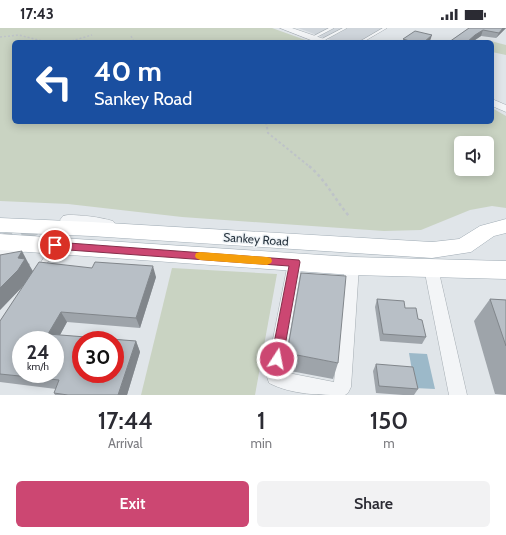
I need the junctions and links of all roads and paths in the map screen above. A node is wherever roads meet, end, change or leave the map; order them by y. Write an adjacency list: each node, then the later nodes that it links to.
1 (284, 28): 11 (street)
2 (332, 28): 11 (lane)
3 (345, 28): 11 (lane)
4 (385, 28): 12 (lane)
5 (92, 35): 9 (path)
6 (131, 36): 10 (path)
7 (0, 37): 8 (path)
8 (38, 40)
9 (75, 40)
10 (133, 40)
11 (319, 40)
12 (364, 40)
13 (494, 103): 14 (street)
14 (506, 109)
15 (266, 124): 16 (path)
16 (349, 216)
17 (68, 220): 20 (street)
18 (0, 225): 20 (main road, Sankey Road)
19 (506, 226): 20 (main road, Sankey Road)
20 (131, 231)
21 (0, 242): 22 (main road, Sankey Road)
22 (31, 243): 23 (main road, Sankey Road); 24 (street)
23 (55, 245): 25 (main road, Sankey Road); 28 (lane)
24 (0, 254)
25 (295, 262): 29 (main road, Sankey Road); 29 (street)
26 (431, 268): 27 (main road, Sankey Road); 29 (main road, Sankey Road); 30 (street)
27 (506, 270)
28 (36, 276)
29 (346, 280)
30 (458, 395)

